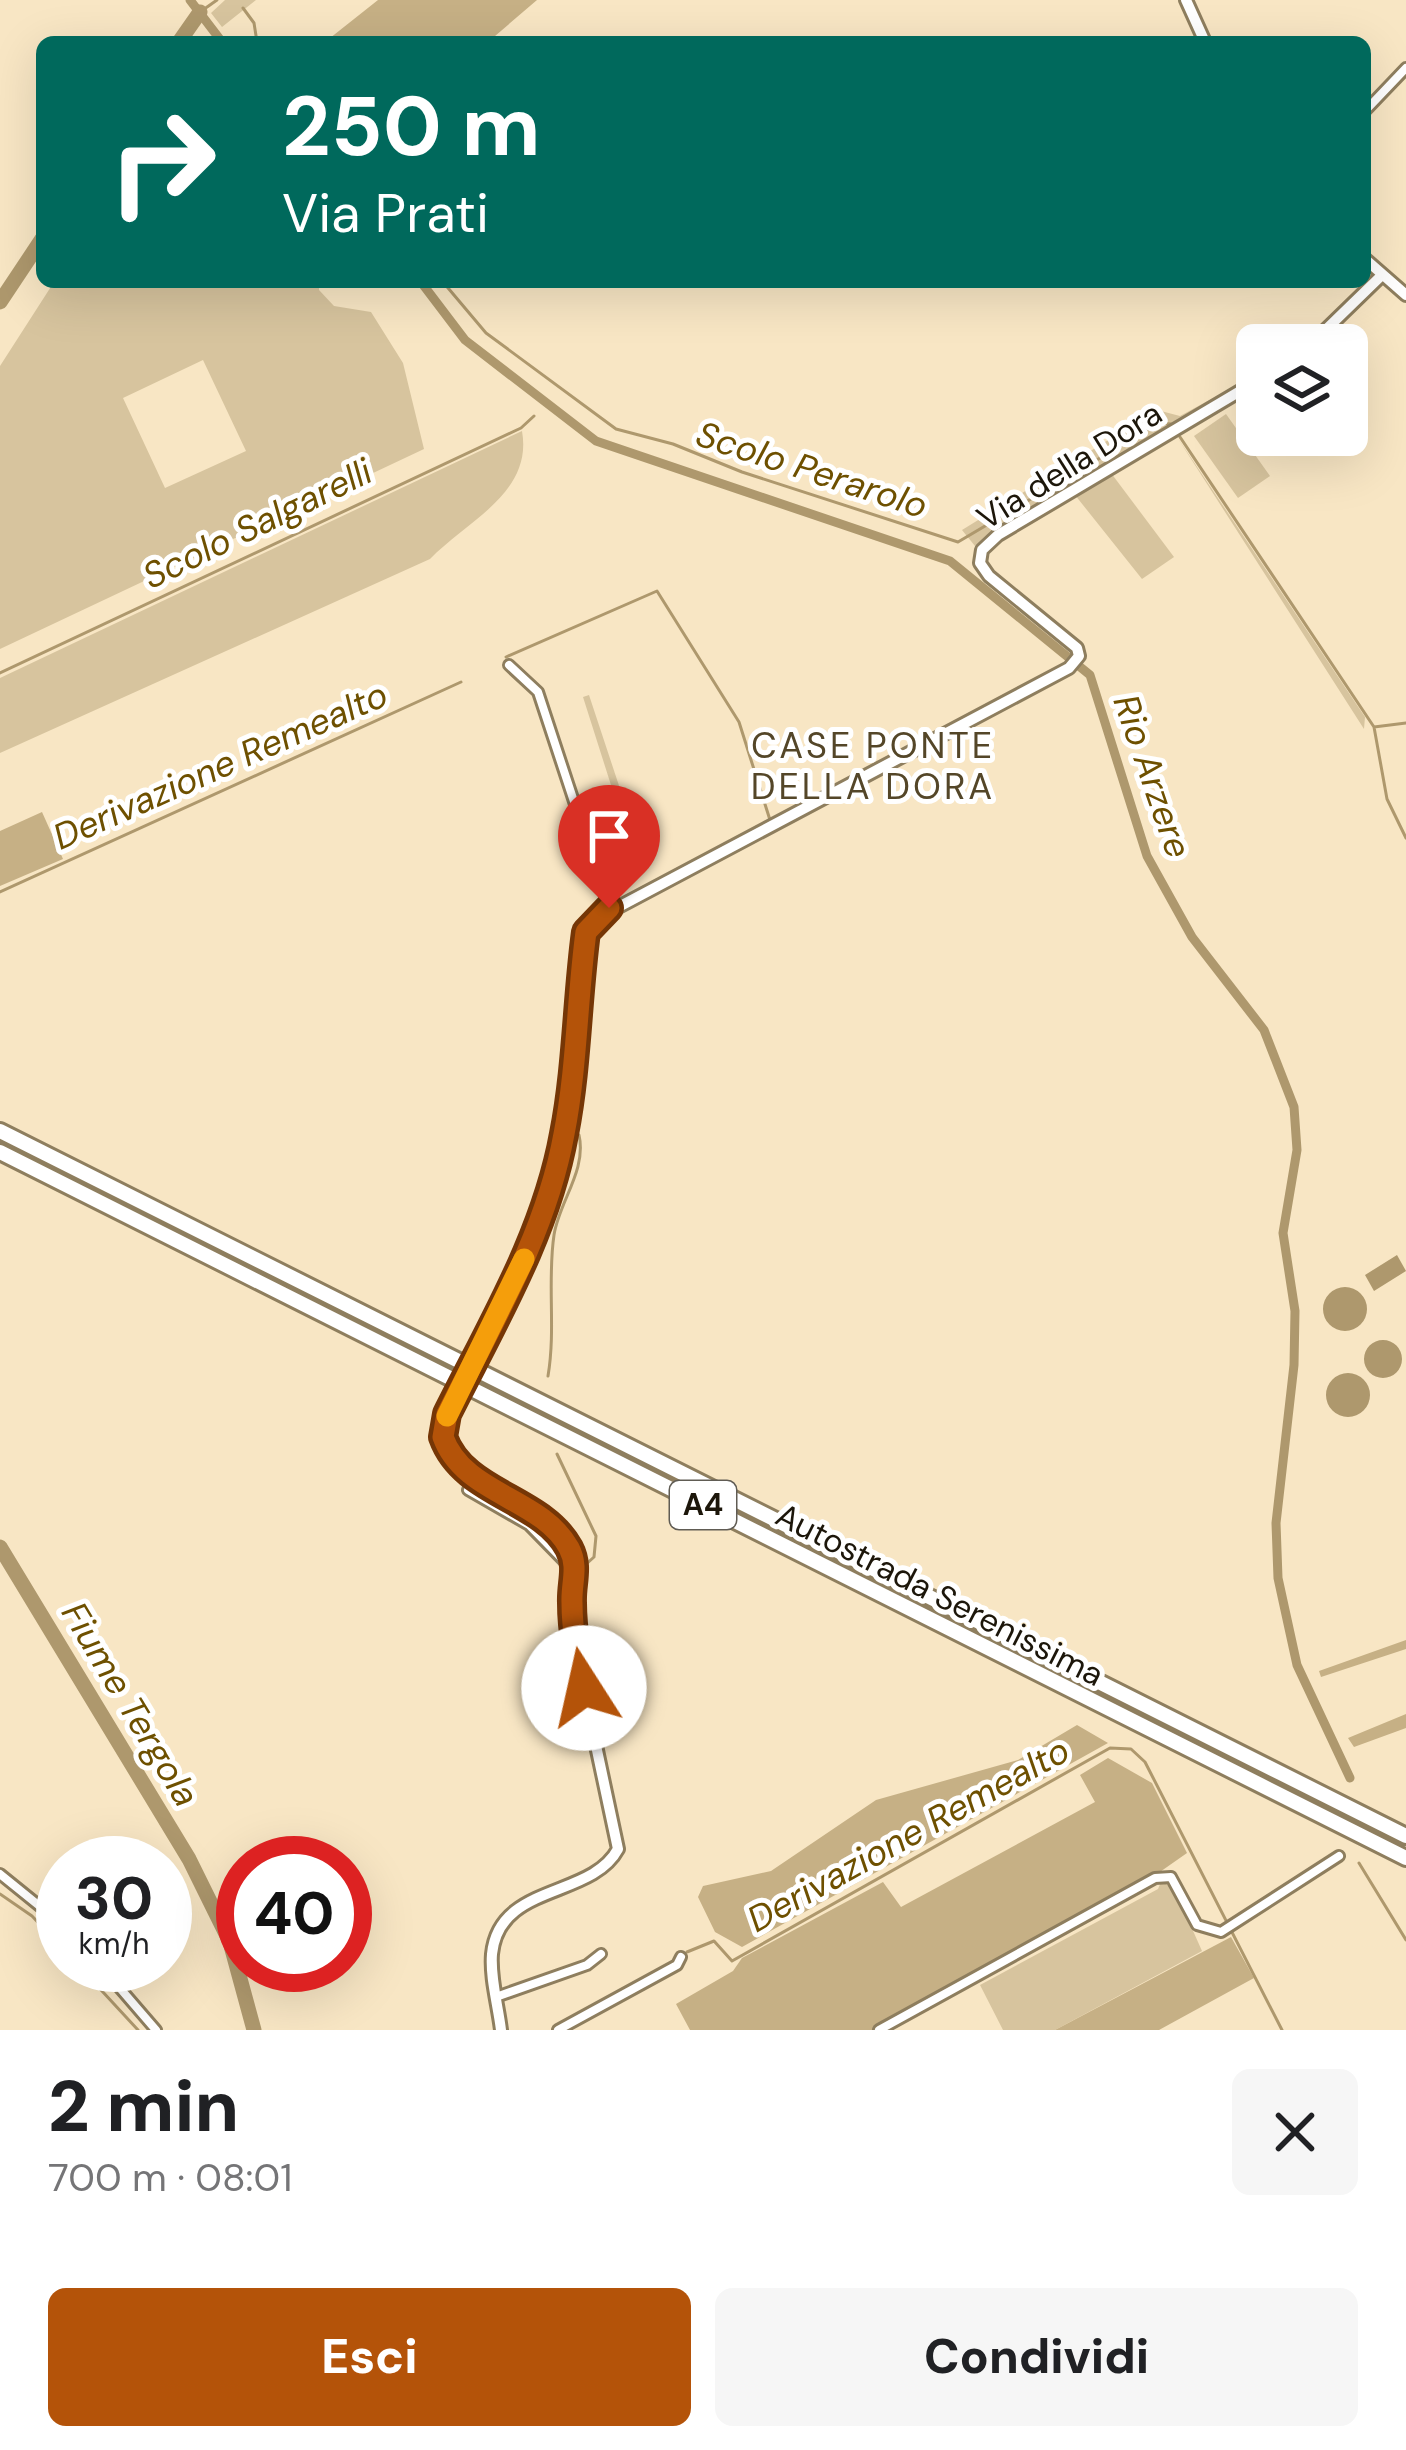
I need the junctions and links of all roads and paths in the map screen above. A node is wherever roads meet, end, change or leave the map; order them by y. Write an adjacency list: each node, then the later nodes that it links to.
1 (1186, 0): 2 (street)
2 (1202, 36)
3 (1406, 68): 4 (street)
4 (1371, 105)
5 (1371, 265): 6 (street)
6 (1381, 275): 7 (street); 9 (street)
7 (1371, 285)
8 (1368, 288): 10 (street)
9 (1406, 296)
10 (1331, 324)
11 (1236, 393): 13 (street, Via della Dora)
12 (509, 665): 13 (street)
13 (609, 908): 17 (street, bridge)
14 (0, 1131): 18 (highway, Autostrada Serenissima / A4)
15 (0, 1152): 20 (highway, Autostrada Serenissima / A4)
16 (468, 1490): 17 (street)
17 (575, 1572): 26 (street)
18 (1406, 1836)
19 (1339, 1856): 30 (street)
20 (1406, 1858)
21 (0, 1874): 22 (street)
22 (36, 1903)
23 (601, 1954): 26 (street)
24 (681, 1958): 29 (street)
25 (123, 1992): 27 (street)
26 (496, 1997): 28 (street)
27 (156, 2030)
28 (501, 2030)
29 (558, 2030)
30 (879, 2030)

